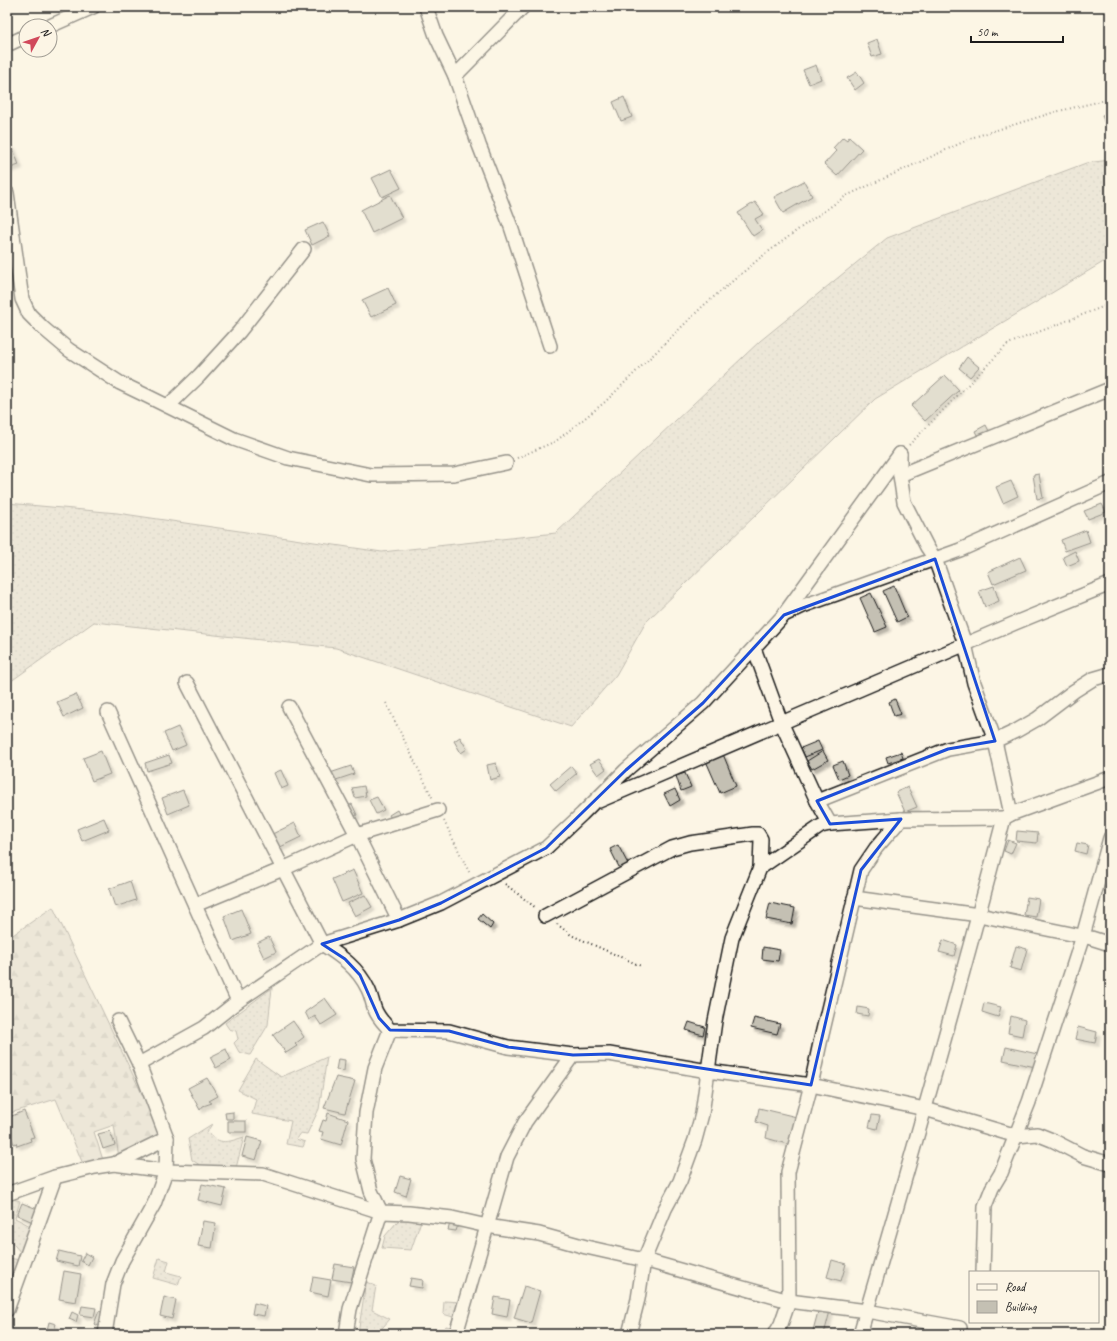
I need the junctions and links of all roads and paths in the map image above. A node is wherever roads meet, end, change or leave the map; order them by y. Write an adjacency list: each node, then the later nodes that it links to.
1 (93, 7): 4 (street)
2 (426, 7): 7 (street)
3 (523, 7): 7 (street)
4 (58, 22)
5 (18, 40): 6 (street)
6 (7, 45)
7 (454, 76): 12 (street)
8 (1110, 99): 16 (path)
9 (7, 193): 14 (street)
10 (304, 249): 14 (street)
11 (1110, 304): 15 (path)
12 (550, 346)
13 (1110, 389): 17 (street)
14 (168, 406): 16 (street)
15 (900, 454): 17 (street); 21 (street)
16 (506, 463)
17 (900, 475): 19 (street)
18 (1110, 483): 19 (street)
19 (935, 559): 21 (street); 22 (street)
20 (1110, 584): 22 (street)
21 (784, 615): 23 (street)
22 (965, 644): 29 (street); 30 (street)
23 (754, 648): 29 (street); 33 (street)
24 (1110, 674): 30 (street)
25 (187, 683): 41 (street)
26 (386, 703): 34 (path)
27 (289, 707): 38 (street)
28 (108, 712): 45 (street)
29 (781, 722): 32 (street); 33 (street)
30 (995, 741): 32 (street); 35 (street)
31 (1110, 778): 35 (street)
32 (817, 801): 37 (street)
33 (592, 804): 42 (street)
34 (438, 810): 38 (street); 43 (path)
35 (1008, 816): 36 (street); 46 (street)
36 (901, 820): 37 (street); 44 (street)
37 (830, 824): 40 (street)
38 (357, 835): 41 (street); 48 (street)
39 (1110, 838): 49 (street)
40 (760, 868): 47 (street); 58 (street)
41 (283, 869): 45 (street); 50 (street)
42 (494, 876): 43 (street); 47 (path)
43 (475, 884): 48 (street)
44 (854, 898): 46 (street); 59 (street)
45 (195, 905): 53 (street)
46 (978, 915): 49 (street); 60 (street)
47 (545, 916): 52 (path)
48 (399, 920): 50 (street)
49 (1083, 936): 51 (street); 61 (street)
50 (322, 944): 53 (street); 55 (street)
51 (1110, 944)
52 (641, 966)
53 (238, 1001): 57 (street)
54 (118, 1021): 57 (street)
55 (390, 1030): 56 (street); 68 (street)
56 (574, 1055): 58 (street); 69 (street)
57 (139, 1064): 62 (street)
58 (708, 1071): 59 (street); 70 (street)
59 (812, 1085): 60 (street); 72 (street)
60 (925, 1109): 61 (street); 74 (street)
61 (1016, 1136): 64 (street); 71 (street)
62 (167, 1138): 63 (street); 65 (street)
63 (114, 1164): 65 (street); 66 (street)
64 (1110, 1164)
65 (166, 1171): 68 (street); 76 (street)
66 (54, 1177): 67 (street); 73 (street)
67 (7, 1194)
68 (381, 1212): 69 (street); 77 (street)
69 (487, 1226): 70 (street); 78 (street)
70 (644, 1260): 72 (street); 79 (street)
71 (983, 1271)
72 (789, 1301): 74 (street); 80 (street)
73 (7, 1310)
74 (867, 1311): 75 (street); 81 (street)
75 (963, 1327)
76 (105, 1334)
77 (346, 1334)
78 (456, 1334)
79 (629, 1334)
80 (774, 1334)
81 (860, 1334)

